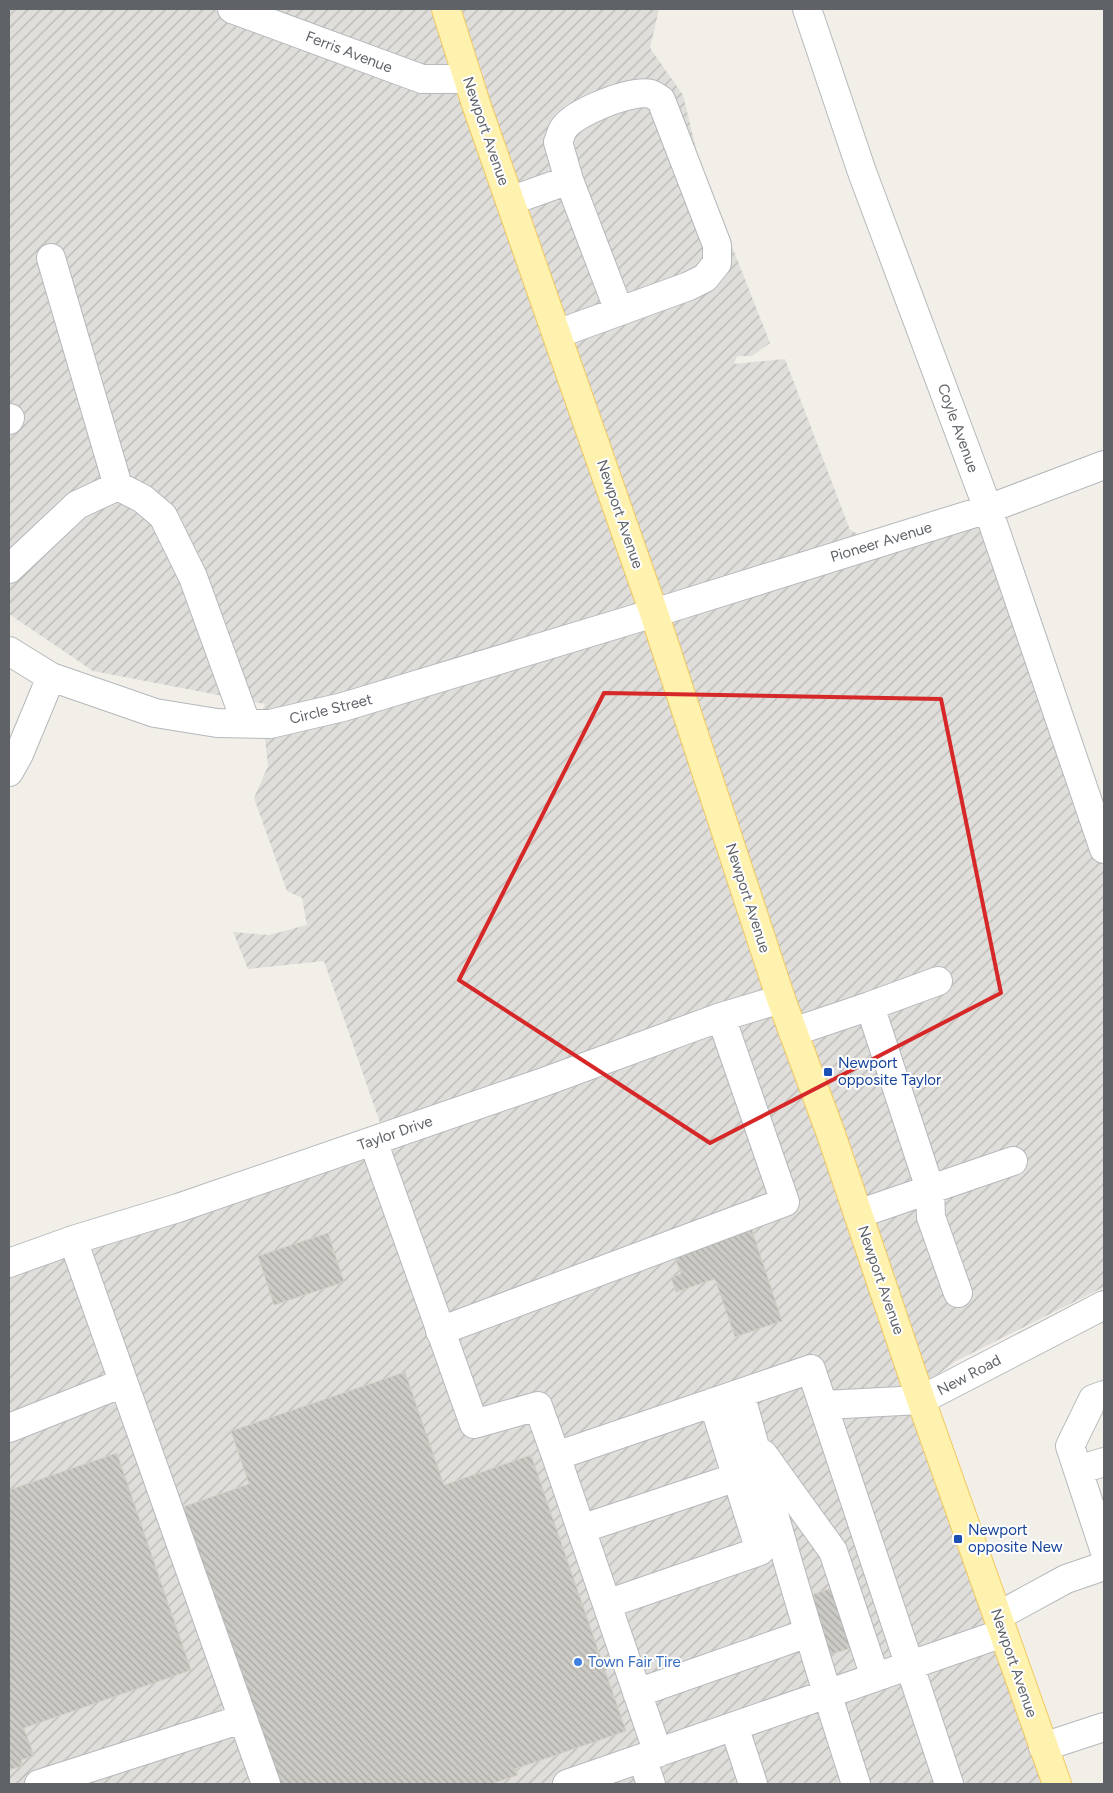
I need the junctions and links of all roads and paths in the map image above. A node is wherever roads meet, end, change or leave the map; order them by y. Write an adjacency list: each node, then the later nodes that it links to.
1 (232, 9): 4 (street, Ferris Avenue)
2 (446, 9): 4 (main road, Newport Avenue)
3 (807, 9): 12 (street, Coyle Avenue)
4 (468, 79): 6 (main road, Newport Avenue)
5 (569, 180): 6 (street); 8 (street); 8 (street)
6 (510, 201): 9 (main road, Newport Avenue)
7 (51, 258): 11 (street)
8 (618, 311): 9 (street)
9 (557, 334): 14 (main road, Newport Avenue)
10 (1104, 465): 12 (street, Pioneer Avenue)
11 (118, 486): 13 (street); 17 (street)
12 (988, 509): 14 (street, Pioneer Avenue); 19 (street, Coyle Avenue)
13 (9, 569)
14 (654, 613): 17 (street, Circle Street); 21 (main road, Newport Avenue)
15 (9, 651): 16 (street, Circle Street)
16 (51, 677): 17 (street, Circle Street); 18 (street)
17 (246, 724)
18 (9, 772)
19 (1104, 849)
20 (938, 981): 22 (street)
21 (781, 999): 23 (street, Taylor Drive); 24 (main road, Newport Avenue)
22 (870, 1006): 24 (street); 27 (street)
23 (721, 1017): 25 (street, Taylor Drive); 33 (street)
24 (793, 1032): 28 (main road, Newport Avenue)
25 (373, 1141): 29 (street, Taylor Drive); 33 (street)
26 (1013, 1161): 27 (street)
27 (930, 1189): 28 (street); 31 (street)
28 (858, 1214): 37 (main road, Newport Avenue)
29 (72, 1240): 30 (street, Taylor Drive); 34 (street)
30 (9, 1263)
31 (958, 1293)
32 (1104, 1305): 37 (street, New Road)
33 (440, 1331): 42 (street)
34 (123, 1383): 40 (street); 57 (street)
35 (740, 1393): 38 (street); 39 (street); 41 (street)
36 (1104, 1395): 44 (street)
37 (921, 1400): 39 (street, New Road); 51 (main road, Newport Avenue)
38 (713, 1402): 42 (street); 45 (street)
39 (824, 1405): 53 (street)
40 (9, 1428)
41 (752, 1439): 52 (street); 54 (street)
42 (556, 1456): 47 (street)
43 (1104, 1462): 44 (street)
44 (1078, 1470): 46 (street)
45 (737, 1477): 47 (street); 50 (street)
46 (1098, 1510): 48 (street)
47 (580, 1529): 50 (street)
48 (1104, 1549)
49 (1104, 1566): 51 (street)
50 (607, 1604): 55 (street)
51 (1001, 1624): 53 (street); 60 (main road, Newport Avenue)
52 (808, 1633): 55 (street); 56 (street)
53 (909, 1666): 54 (street); 68 (street)
54 (875, 1677): 56 (street)
55 (637, 1693): 61 (street)
56 (826, 1694): 58 (street); 67 (street)
57 (242, 1719): 62 (street); 63 (street)
58 (734, 1726): 61 (street); 66 (street)
59 (1104, 1727): 60 (street)
60 (1043, 1747): 69 (main road, Newport Avenue)
61 (650, 1755): 64 (street); 65 (street)
62 (40, 1784)
63 (266, 1784)
64 (566, 1784)
65 (651, 1784)
66 (753, 1784)
67 (856, 1784)
68 (949, 1784)
69 (1056, 1784)

